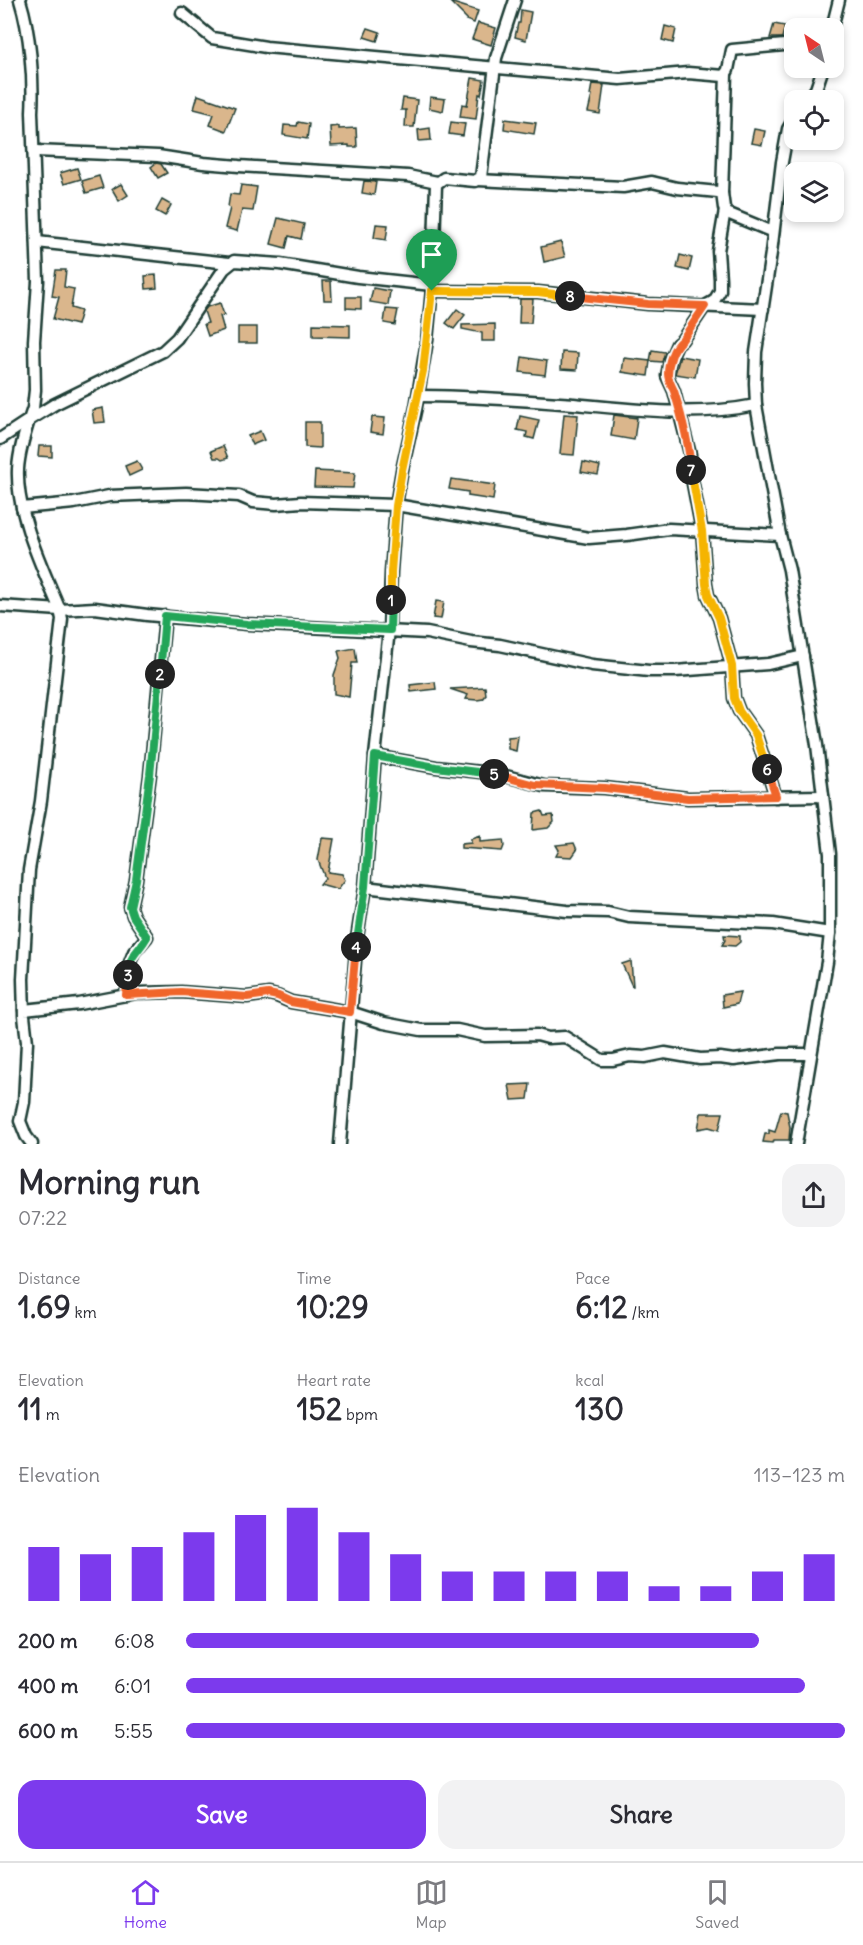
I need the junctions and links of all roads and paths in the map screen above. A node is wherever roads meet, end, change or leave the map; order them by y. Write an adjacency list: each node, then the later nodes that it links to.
1 (20, 0): 10 (street)
2 (515, 0): 7 (street)
3 (839, 0): 5 (street)
4 (182, 13): 7 (street)
5 (834, 18)
6 (784, 45): 8 (street)
7 (494, 68): 8 (street); 11 (street)
8 (726, 74): 13 (street)
9 (784, 147): 15 (street)
10 (34, 151): 12 (street); 16 (street)
11 (478, 180): 12 (street); 13 (street)
12 (437, 182): 18 (street)
13 (722, 193): 14 (street)
14 (725, 210): 15 (street); 19 (street)
15 (773, 232): 20 (street)
16 (37, 242): 17 (street); 24 (street)
17 (229, 263): 18 (street); 24 (street)
18 (432, 288): 19 (street); 21 (street)
19 (705, 306): 20 (street); 23 (street)
20 (762, 309): 22 (street)
21 (418, 396): 23 (street); 26 (street)
22 (756, 405): 23 (street); 29 (street)
23 (679, 412): 28 (street)
24 (29, 420): 25 (street); 27 (street)
25 (0, 439)
26 (396, 506): 27 (street); 28 (street); 33 (street)
27 (22, 508): 31 (street)
28 (702, 531): 29 (street); 35 (street)
29 (780, 535): 34 (street)
30 (0, 606): 31 (street)
31 (60, 610): 32 (street); 42 (street)
32 (165, 616): 33 (street); 41 (street)
33 (390, 630): 35 (street); 36 (street)
34 (803, 656): 35 (street); 38 (street)
35 (732, 666): 37 (street)
36 (375, 756): 37 (street); 39 (street)
37 (776, 796): 38 (street)
38 (823, 796): 40 (street)
39 (365, 887): 40 (street); 43 (street)
40 (830, 933): 44 (street)
41 (126, 995): 42 (street); 43 (street)
42 (24, 1010): 45 (street)
43 (350, 1012): 44 (street); 46 (street)
44 (812, 1054): 47 (street)
45 (32, 1144)
46 (340, 1144)
47 (796, 1144)

